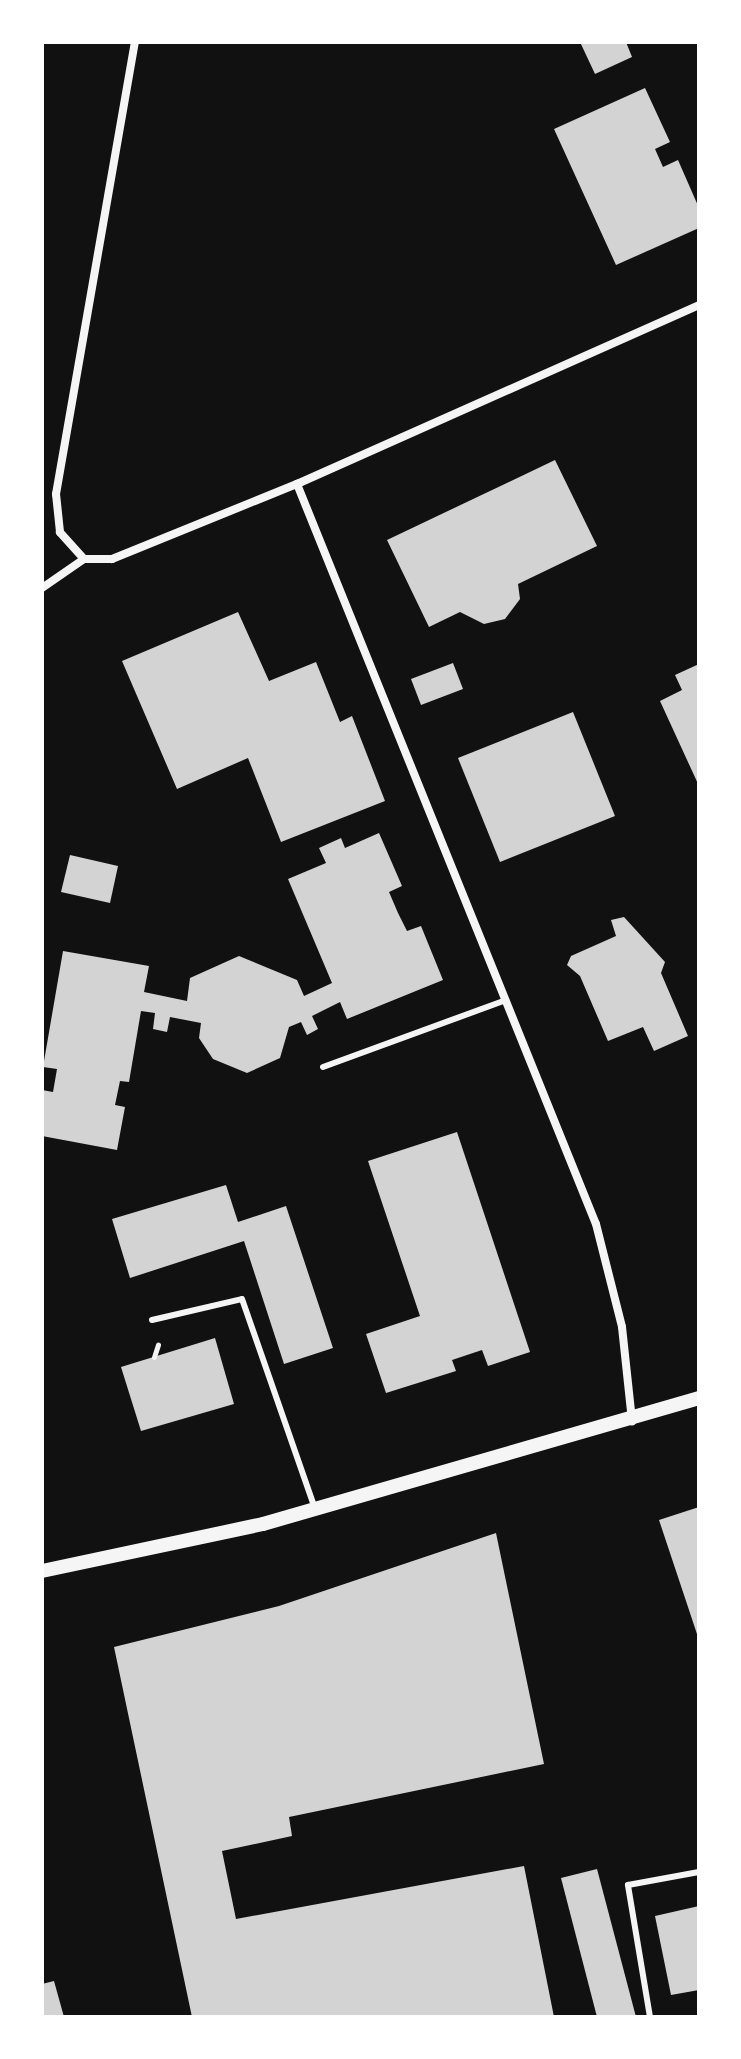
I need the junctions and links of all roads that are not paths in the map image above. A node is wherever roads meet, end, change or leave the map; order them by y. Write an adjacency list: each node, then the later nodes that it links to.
1 (135, 42): 4 (street)
2 (699, 305): 3 (street)
3 (297, 484): 4 (street); 6 (street)
4 (84, 559): 5 (street)
5 (42, 588)
6 (506, 1000): 7 (lane); 10 (street)
7 (323, 1067)
8 (152, 1320): 11 (lane)
9 (699, 1398): 10 (street)
10 (632, 1422): 11 (street)
11 (315, 1509): 12 (street)
12 (42, 1571)
13 (699, 1872): 14 (lane)
14 (650, 2017)

